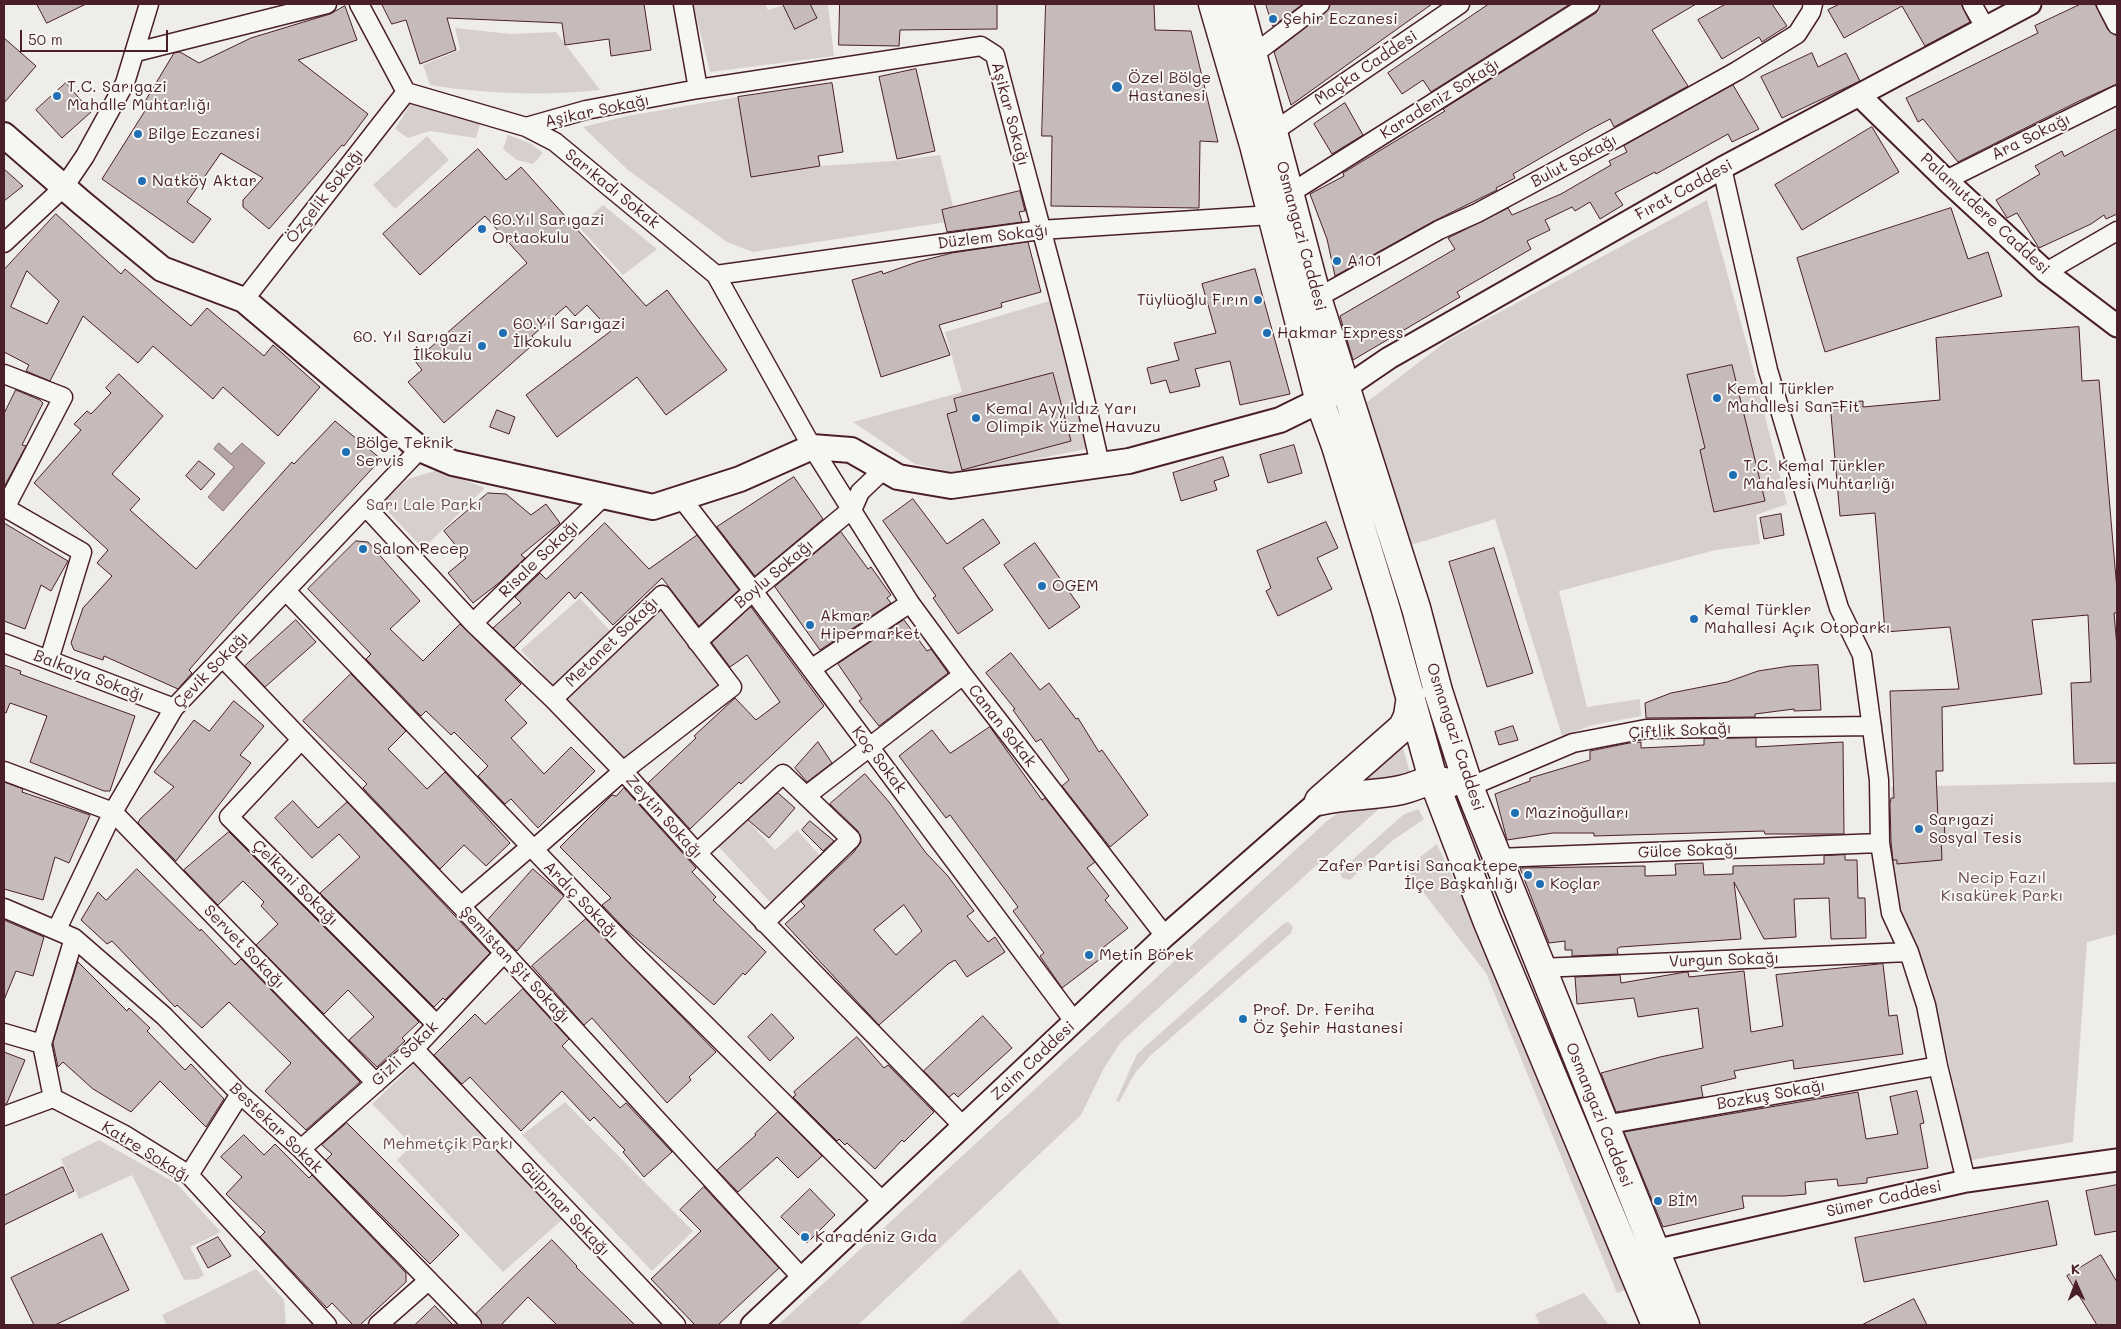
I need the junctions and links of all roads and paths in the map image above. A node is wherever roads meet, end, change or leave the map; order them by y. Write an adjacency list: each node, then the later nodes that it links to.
1 (149, 4): 16 (street)
2 (327, 4): 16 (street)
3 (359, 4): 19 (street)
4 (682, 4): 18 (street)
5 (1213, 4): 24 (main road, Osmangazi Caddesi)
6 (1239, 4): 17 (main road, Osmangazi Caddesi)
7 (1320, 4): 17 (street)
8 (1460, 4): 24 (street, Maçka Caddesi)
9 (1590, 4): 28 (street, Karadeniz Sokağı)
10 (1813, 4): 35 (street, Bulut Sokağı)
11 (1972, 4): 15 (street)
12 (2030, 4): 15 (street, Fırat Caddesi)
13 (2106, 4): 14 (street)
14 (2117, 25)
15 (1986, 29): 20 (street, Fırat Caddesi)
16 (136, 52): 27 (street)
17 (1254, 54): 24 (main road, Osmangazi Caddesi)
18 (698, 89): 22 (street, Aşikar Sokağı); 30 (street, Aşikar Sokağı)
19 (406, 92): 22 (street, Sarıkadı Sokak); 36 (street, Özçelik Sokağı)
20 (1859, 95): 25 (street, Fırat Caddesi); 26 (street, Palamutdere Caddesi)
21 (2117, 95): 26 (street, Ara Sokağı)
22 (526, 127): 34 (street, Sarıkadı Sokak)
23 (4, 135): 27 (main road)
24 (1263, 139): 28 (main road, Osmangazi Caddesi); 29 (main road, Osmangazi Caddesi)
25 (1722, 168): 39 (street, Fırat Caddesi); 63 (street)
26 (1946, 180): 33 (street, Palamutdere Caddesi)
27 (64, 187): 32 (street); 36 (main road)
28 (1289, 194): 35 (main road, Osmangazi Caddesi)
29 (1271, 215): 30 (street, Düzlem Sokağı); 40 (main road, Osmangazi Caddesi)
30 (1040, 230): 34 (street, Düzlem Sokağı); 43 (street, Aşikar Sokağı)
31 (2117, 231): 33 (street)
32 (4, 243)
33 (2046, 272): 37 (street, Palamutdere Caddesi)
34 (716, 275): 41 (street, Sarıkadı Sokak)
35 (1317, 298): 39 (main road, Osmangazi Caddesi)
36 (244, 300): 42 (main road)
37 (2117, 326)
38 (4, 374): 48 (street)
39 (1345, 388): 40 (main road); 69 (main road, Osmangazi Caddesi)
40 (1320, 402): 43 (main road); 60 (main road, Osmangazi Caddesi)
41 (812, 446): 44 (main road); 46 (main road); 49 (street, Canan Sokak)
42 (420, 449): 45 (main road); 47 (street, Çevik Sokağı)
43 (1100, 465): 44 (main road)
44 (883, 470): 49 (street)
45 (604, 495): 46 (main road); 53 (street, Risale Sokağı)
46 (682, 499): 50 (street, Koç Sokak)
47 (366, 507): 51 (street, Çevik Sokağı); 53 (street, Zeytin Sokağı)
48 (4, 508): 57 (street)
49 (853, 508): 50 (street, Boylu Sokağı); 52 (street, Canan Sokak)
50 (753, 590): 54 (street, Boylu Sokağı); 58 (street, Koç Sokak)
51 (286, 592): 56 (street, Çevik Sokağı); 75 (street, Ardıç Sokağı)
52 (910, 603): 58 (street); 59 (street, Canan Sokak)
53 (473, 623): 61 (street, Zeytin Sokağı)
54 (697, 642): 61 (street, Metanet Sokağı); 67 (street, Metanet Sokağı)
55 (4, 643): 57 (street, Balkaya Sokağı)
56 (223, 658): 62 (street, Çevik Sokağı); 64 (street, Şemistan Şit Sokağı)
57 (49, 660): 62 (street, Balkaya Sokağı)
58 (811, 668): 65 (street, Koç Sokak)
59 (963, 675): 65 (street); 82 (street, Canan Sokak)
60 (1411, 696): 68 (main road, Osmangazi Caddesi); 71 (main road)
61 (553, 699): 67 (street, Zeytin Sokağı)
62 (174, 708): 73 (street, Çevik Sokağı)
63 (1872, 726): 69 (street, Çiftlik Sokağı); 74 (street)
64 (301, 740): 78 (street, Şemistan Şit Sokağı); 88 (street, Çelkani Sokağı)
65 (870, 748): 70 (street); 87 (street, Koç Sokak)
66 (4, 771): 73 (street)
67 (623, 771): 75 (street, Metanet Sokağı); 76 (street, Zeytin Sokağı)
68 (1433, 779): 69 (main road); 71 (main road); 72 (main road, Osmangazi Caddesi)
69 (1469, 787): 72 (main road); 77 (main road, Osmangazi Caddesi)
70 (806, 796): 76 (street); 80 (street)
71 (1319, 801): 82 (street, Zaim Caddesi)
72 (1445, 804): 112 (main road, Osmangazi Caddesi)
73 (113, 812): 81 (street, Çevik Sokağı); 93 (street, Servet Sokağı)
74 (1880, 843): 77 (street, Gülce Sokağı); 84 (street)
75 (531, 848): 78 (street, Metanet Sokağı); 103 (street, Ardıç Sokağı)
76 (696, 853): 80 (street, Zeytin Sokağı)
77 (1497, 858): 86 (main road, Osmangazi Caddesi)
78 (461, 906): 85 (street, Şemistan Şit Sokağı)
79 (4, 908): 81 (street, Bestekar Sokak)
80 (764, 923): 98 (street, Zeytin Sokağı)
81 (57, 929): 83 (street, Bestekar Sokak)
82 (1165, 936): 87 (street, Zaim Caddesi)
83 (74, 938): 90 (street); 94 (street, Bestekar Sokak)
84 (1908, 952): 86 (street, Vurgun Sokağı); 92 (street)
85 (504, 953): 88 (street, Gizli Sokak); 105 (street, Şemistan Şit Sokağı)
86 (1540, 968): 97 (main road, Osmangazi Caddesi)
87 (1074, 1021): 98 (street, Zaim Caddesi)
88 (436, 1024): 91 (street, Gizli Sokak)
89 (4, 1032): 90 (street)
90 (42, 1044): 95 (street)
91 (414, 1049): 93 (street, Gizli Sokak); 110 (street, Gülpınar Sokağı)
92 (1938, 1066): 97 (street, Bozkuş Sokağı); 102 (street)
93 (376, 1083): 99 (street, Gizli Sokak)
94 (240, 1094): 99 (street, Bestekar Sokak); 101 (street)
95 (53, 1098): 96 (street); 101 (street, Katre Sokağı)
96 (4, 1116)
97 (1604, 1125): 104 (main road, Osmangazi Caddesi)
98 (963, 1126): 103 (street, Zaim Caddesi)
99 (300, 1149): 106 (street, Bestekar Sokak)
100 (2117, 1160): 102 (street, Sümer Caddesi)
101 (189, 1176): 107 (street, Katre Sokağı)
102 (1966, 1181): 104 (street, Sümer Caddesi)
103 (883, 1202): 105 (street, Zaim Caddesi)
104 (1654, 1251): 113 (main road, Osmangazi Caddesi)
105 (802, 1278): 111 (street, Zaim Caddesi)
106 (428, 1280): 108 (street); 109 (street, Bestekar Sokak)
107 (327, 1325)
108 (378, 1325)
109 (472, 1325)
110 (676, 1325)
111 (752, 1325)
112 (1656, 1325)
113 (1685, 1325)

